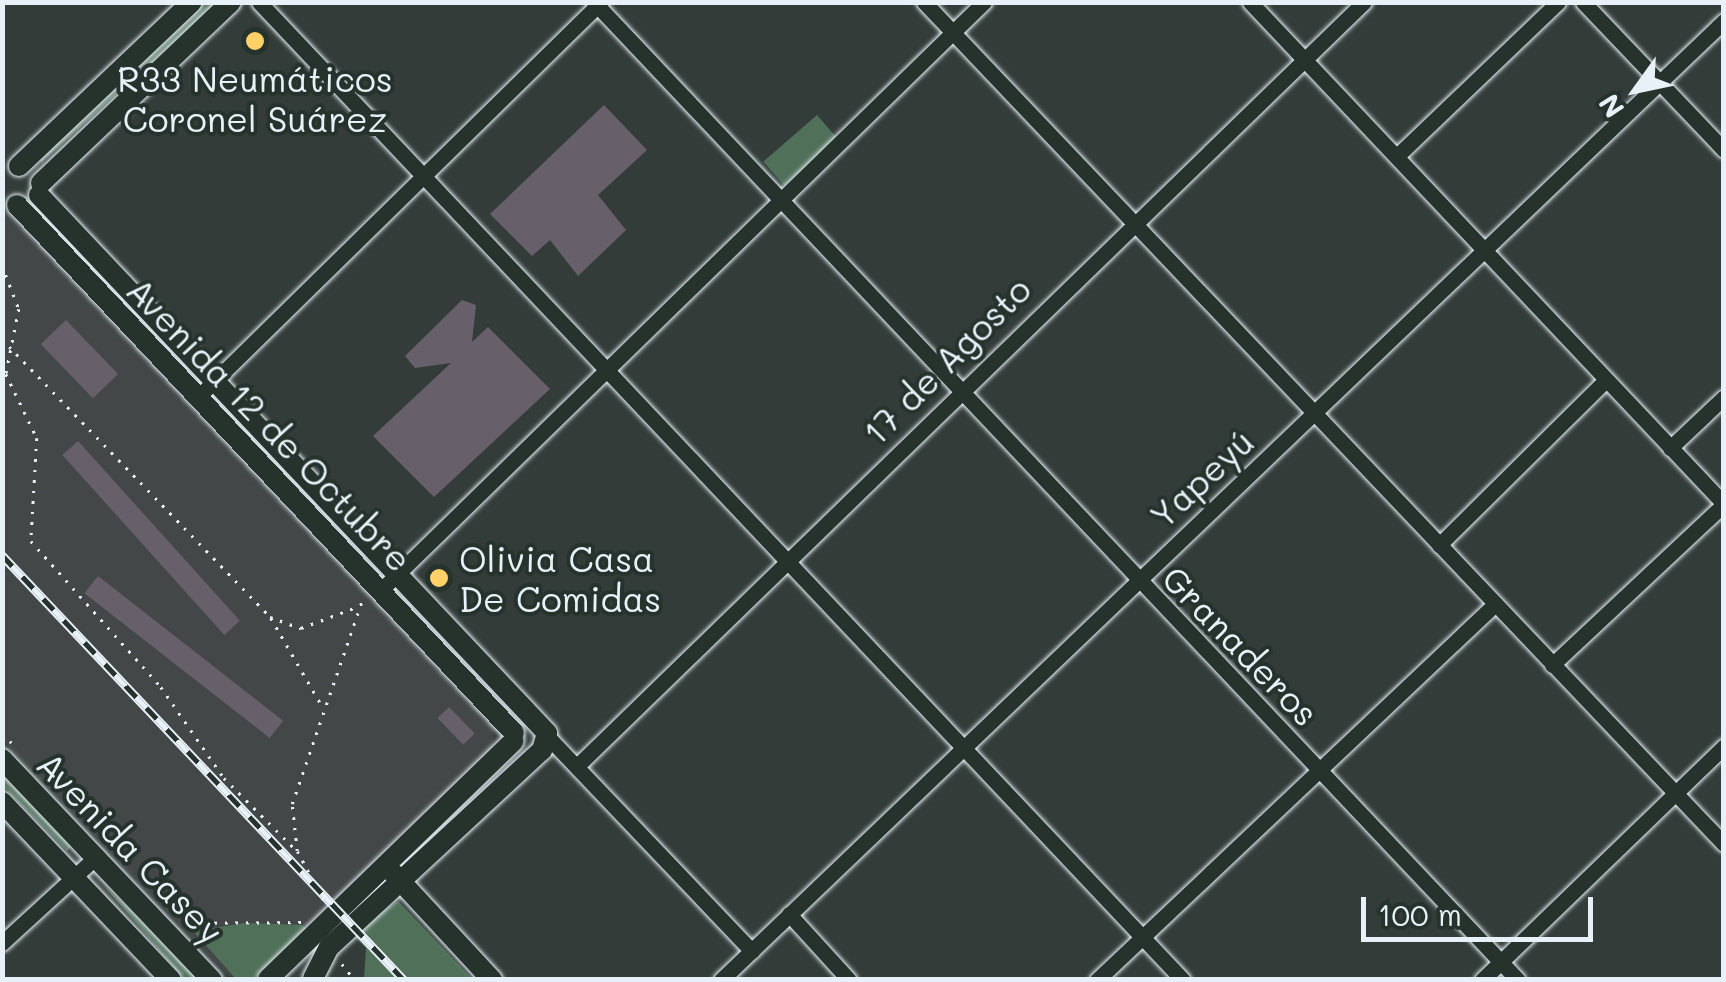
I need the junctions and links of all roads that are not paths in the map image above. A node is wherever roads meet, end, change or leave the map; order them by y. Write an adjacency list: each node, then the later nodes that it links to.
1 (192, 2): 17 (main road)
2 (232, 2): 19 (main road)
3 (259, 2): 18 (street)
4 (924, 2): 12 (street)
5 (984, 2): 12 (street)
6 (1250, 2): 13 (street)
7 (1364, 2): 13 (street, 17 de Agosto)
8 (1558, 2): 16 (street)
9 (1583, 2): 14 (street)
10 (597, 4): 18 (street); 21 (street, Granaderos)
11 (1724, 21): 14 (street, Yapeyú)
12 (952, 32): 21 (street); 22 (street)
13 (1305, 59): 16 (street); 22 (street, 17 de Agosto)
14 (1659, 82): 15 (street); 23 (street, Yapeyú)
15 (1724, 150)
16 (1397, 156): 23 (street)
17 (9, 167): 19 (main road, Avenida 12 de Octubre)
18 (421, 173): 24 (street); 25 (street)
19 (40, 189): 20 (main road); 25 (main road, Avenida 12 de Octubre)
20 (10, 198): 28 (main road, Avenida 12 de Octubre)
21 (775, 200): 24 (street); 27 (street, Granaderos)
22 (1132, 222): 27 (street, 17 de Agosto); 30 (street)
23 (1486, 250): 26 (street); 30 (street, Yapeyú)
24 (604, 368): 34 (street); 35 (street)
25 (215, 380): 28 (street); 35 (main road, Avenida 12 de Octubre)
26 (1604, 382): 31 (street); 33 (street)
27 (959, 392): 34 (street, 17 de Agosto); 36 (street, Granaderos)
28 (198, 397): 37 (main road, Avenida 12 de Octubre)
29 (1724, 398): 31 (street)
30 (1314, 413): 33 (street); 36 (street, Yapeyú)
31 (1670, 448): 32 (street)
32 (1724, 504): 39 (street)
33 (1439, 544): 38 (street)
34 (790, 564): 43 (street); 45 (street, 17 de Agosto)
35 (398, 574): 37 (street); 41 (main road, Avenida 12 de Octubre)
36 (1136, 580): 43 (street, Yapeyú); 46 (street, Granaderos)
37 (379, 586): 40 (main road, Avenida 12 de Octubre)
38 (1495, 604): 39 (street); 46 (street)
39 (1552, 664): 47 (street)
40 (514, 737): 41 (main road, Avenida 12 de Octubre); 41 (main road); 51 (main road)
41 (540, 737): 45 (street); 53 (main road)
42 (1724, 746): 47 (street)
43 (964, 747): 54 (street, Yapeyú); 56 (street)
44 (9, 753): 50 (main road, Avenida Casey)
45 (577, 766): 58 (street)
46 (1320, 769): 56 (street); 59 (street, Granaderos)
47 (1674, 792): 49 (street); 59 (street)
48 (2, 802): 52 (main road, Avenida Casey)
49 (1724, 844)
50 (97, 856): 52 (street); 63 (main road, Avenida Casey)
51 (384, 864): 53 (main road); 55 (main road)
52 (74, 877): 57 (street); 62 (main road, Avenida Casey)
53 (400, 881): 55 (main road); 64 (main road)
54 (789, 914): 58 (street, Yapeyú); 66 (street)
55 (326, 933): 60 (main road); 61 (main road)
56 (1142, 936): 67 (street); 68 (street)
57 (2, 943)
58 (752, 951): 65 (street, Yapeyú)
59 (1501, 962): 69 (street); 70 (street, Granaderos)
60 (268, 979): 61 (main road)
61 (313, 979)
62 (171, 980)
63 (212, 980)
64 (492, 980)
65 (722, 980)
66 (849, 980)
67 (1096, 980)
68 (1183, 980)
69 (1482, 980)
70 (1518, 980)

